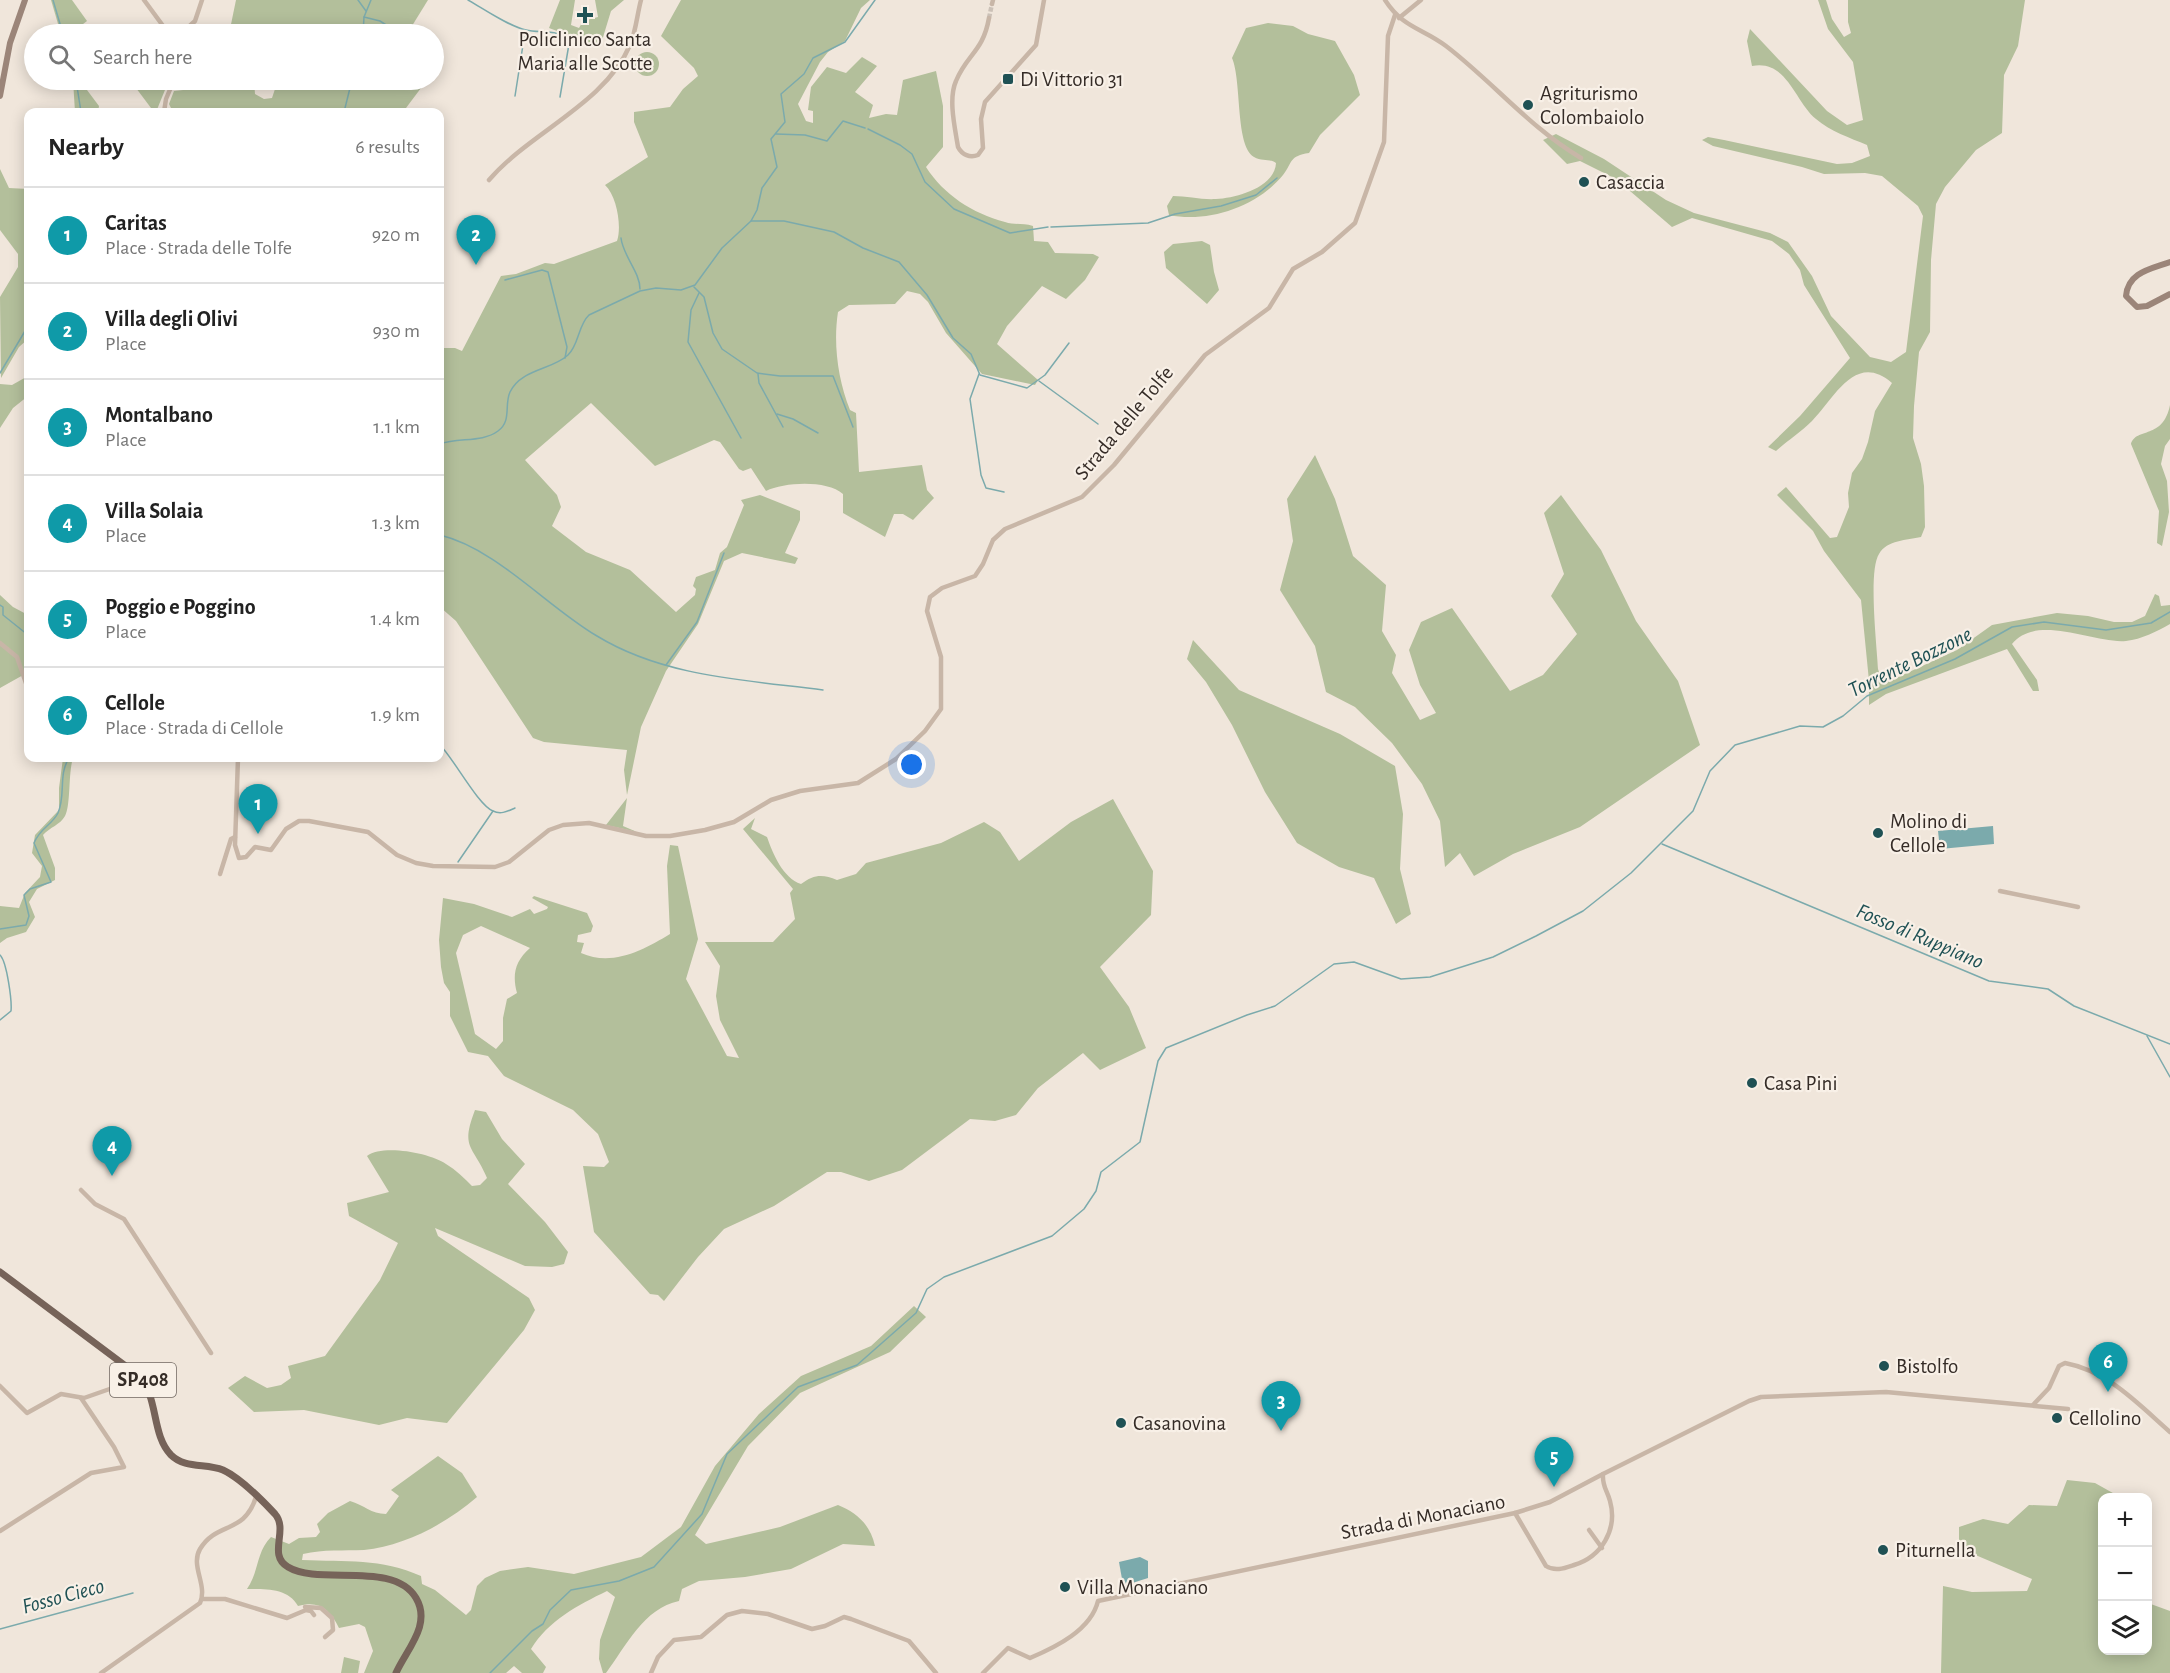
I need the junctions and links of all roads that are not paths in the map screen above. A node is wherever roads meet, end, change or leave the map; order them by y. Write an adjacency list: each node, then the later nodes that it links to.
1 (24, 0): 13 (main road)
2 (144, 0): 10 (street)
3 (202, 0): 11 (street)
4 (641, 0): 16 (street)
5 (1044, 0): 9 (street)
6 (1385, 0): 8 (street)
7 (1421, 0): 8 (street)
8 (1397, 17): 15 (street); 22 (street, Strada delle Tolfe)
9 (989, 18)
10 (162, 24)
11 (192, 24)
12 (170, 90): 14 (street)
13 (0, 96)
14 (165, 108)
15 (1581, 158)
16 (489, 180)
17 (2170, 262): 18 (main road)
18 (2170, 294)
19 (0, 643): 20 (street)
20 (24, 677)
21 (238, 762): 22 (street)
22 (235, 837): 23 (street)
23 (220, 874)
24 (2000, 891): 25 (street)
25 (2078, 907)
26 (81, 1190): 28 (street)
27 (0, 1272): 29 (main road, SP408)
28 (211, 1353)
29 (141, 1378): 31 (street); 36 (main road, SP408)
30 (0, 1386): 31 (street)
31 (81, 1398): 39 (street)
32 (2033, 1405): 33 (street); 34 (street); 35 (street)
33 (2068, 1409)
34 (2170, 1432)
35 (1603, 1474): 37 (street); 40 (street)
36 (256, 1497): 41 (street); 46 (main road, SP408)
37 (1515, 1513): 40 (street, Strada di Monaciano); 49 (street, Strada di Monaciano)
38 (1589, 1530): 40 (street)
39 (0, 1531)
40 (1602, 1548)
41 (202, 1599): 42 (street); 45 (street)
42 (296, 1614): 43 (street); 44 (street)
43 (314, 1615)
44 (325, 1636)
45 (101, 1673)
46 (396, 1673)
47 (651, 1673): 48 (street)
48 (936, 1673)
49 (983, 1673)

